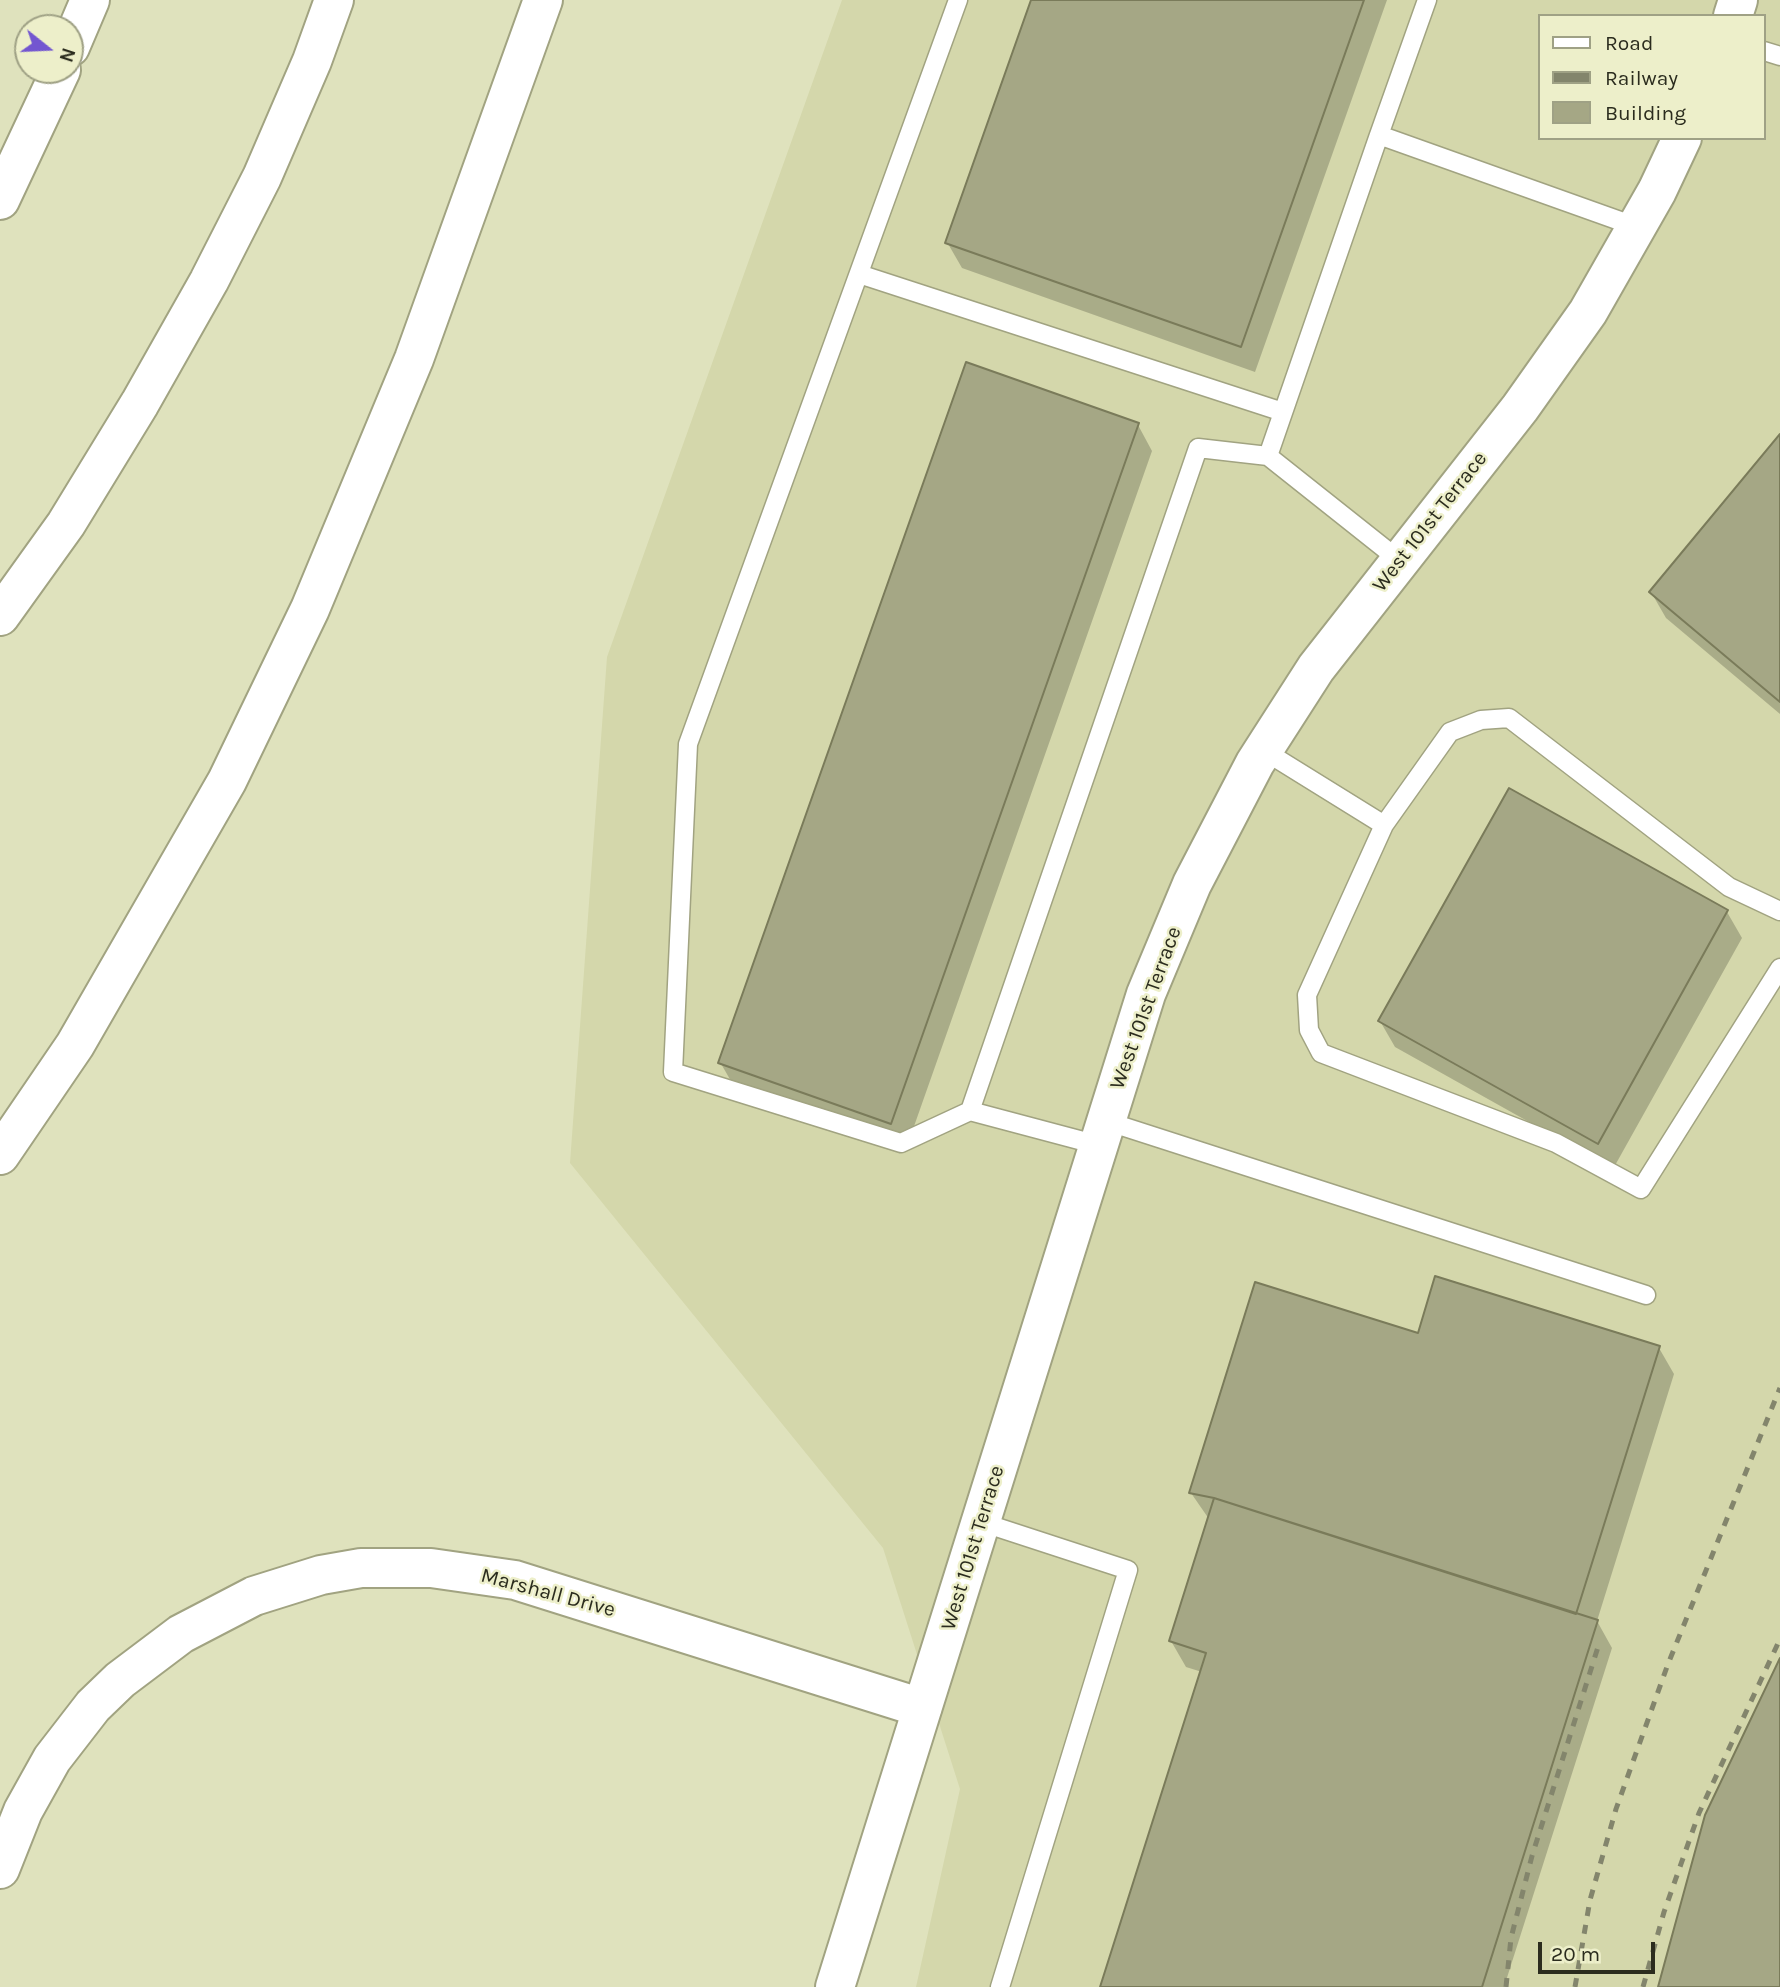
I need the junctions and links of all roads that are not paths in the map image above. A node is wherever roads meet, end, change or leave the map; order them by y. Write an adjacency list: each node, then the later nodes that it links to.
1 (334, 0): 14 (main road)
2 (543, 0): 21 (main road)
3 (958, 0): 10 (lane)
4 (1427, 0): 6 (lane)
5 (54, 84): 8 (main road)
6 (1379, 135): 9 (lane); 11 (lane)
7 (1681, 140): 9 (main road, West 101st Terrace)
8 (0, 200)
9 (1637, 227): 13 (main road, West 101st Terrace)
10 (859, 274): 11 (lane); 19 (lane)
11 (1283, 412): 12 (lane)
12 (1268, 456): 13 (lane); 19 (lane)
13 (1399, 560): 15 (main road, West 101st Terrace)
14 (0, 617)
15 (1263, 751): 16 (lane); 20 (main road, West 101st Terrace)
16 (1384, 825): 17 (lane); 18 (lane)
17 (1780, 911)
18 (1780, 968)
19 (970, 1111): 20 (lane)
20 (1102, 1133): 22 (lane); 23 (main road, West 101st Terrace)
21 (0, 1155)
22 (1646, 1295)
23 (981, 1522): 24 (main road, West 101st Terrace); 27 (lane)
24 (922, 1708): 25 (main road, Marshall Drive); 26 (main road, West 101st Terrace)
25 (0, 1869)
26 (835, 1987)
27 (1000, 1987)

